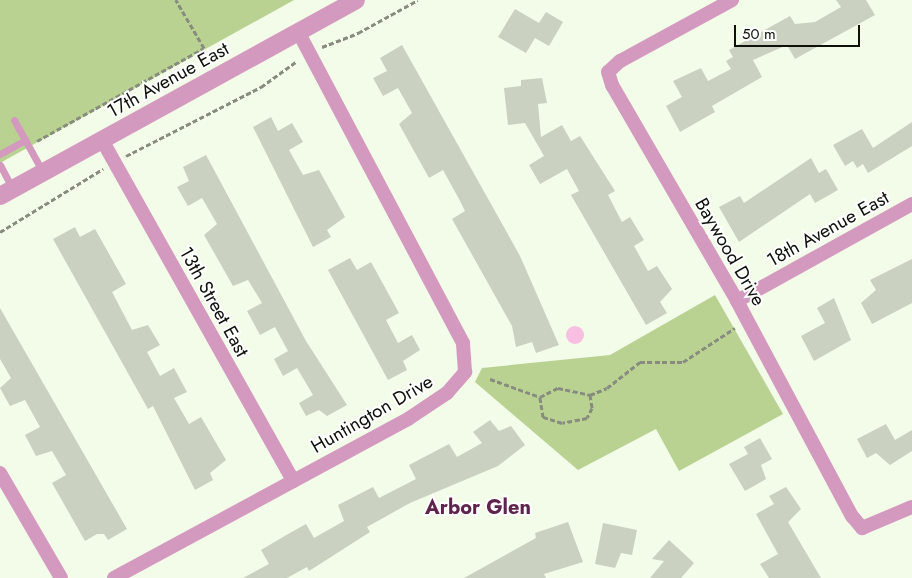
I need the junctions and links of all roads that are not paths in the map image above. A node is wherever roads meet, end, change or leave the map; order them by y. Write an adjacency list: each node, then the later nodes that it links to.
1 (356, 0): 3 (street, 17th Avenue East)
2 (732, 0): 12 (street, Baywood Drive)
3 (298, 32): 5 (street, 17th Avenue East); 14 (street, Huntington Drive)
4 (14, 120): 6 (lane)
5 (102, 140): 9 (street, 17th Avenue East); 14 (street, 13th Street East)
6 (27, 143): 7 (lane); 9 (lane)
7 (0, 154)
8 (0, 165): 10 (lane)
9 (43, 172): 10 (street, 17th Avenue East)
10 (7, 193)
11 (912, 204): 12 (street, 18th Avenue East)
12 (737, 301): 15 (street, Baywood Drive)
13 (0, 473): 16 (street)
14 (293, 481): 17 (street, Huntington Drive)
15 (912, 507)
16 (61, 578)
17 (114, 578)

